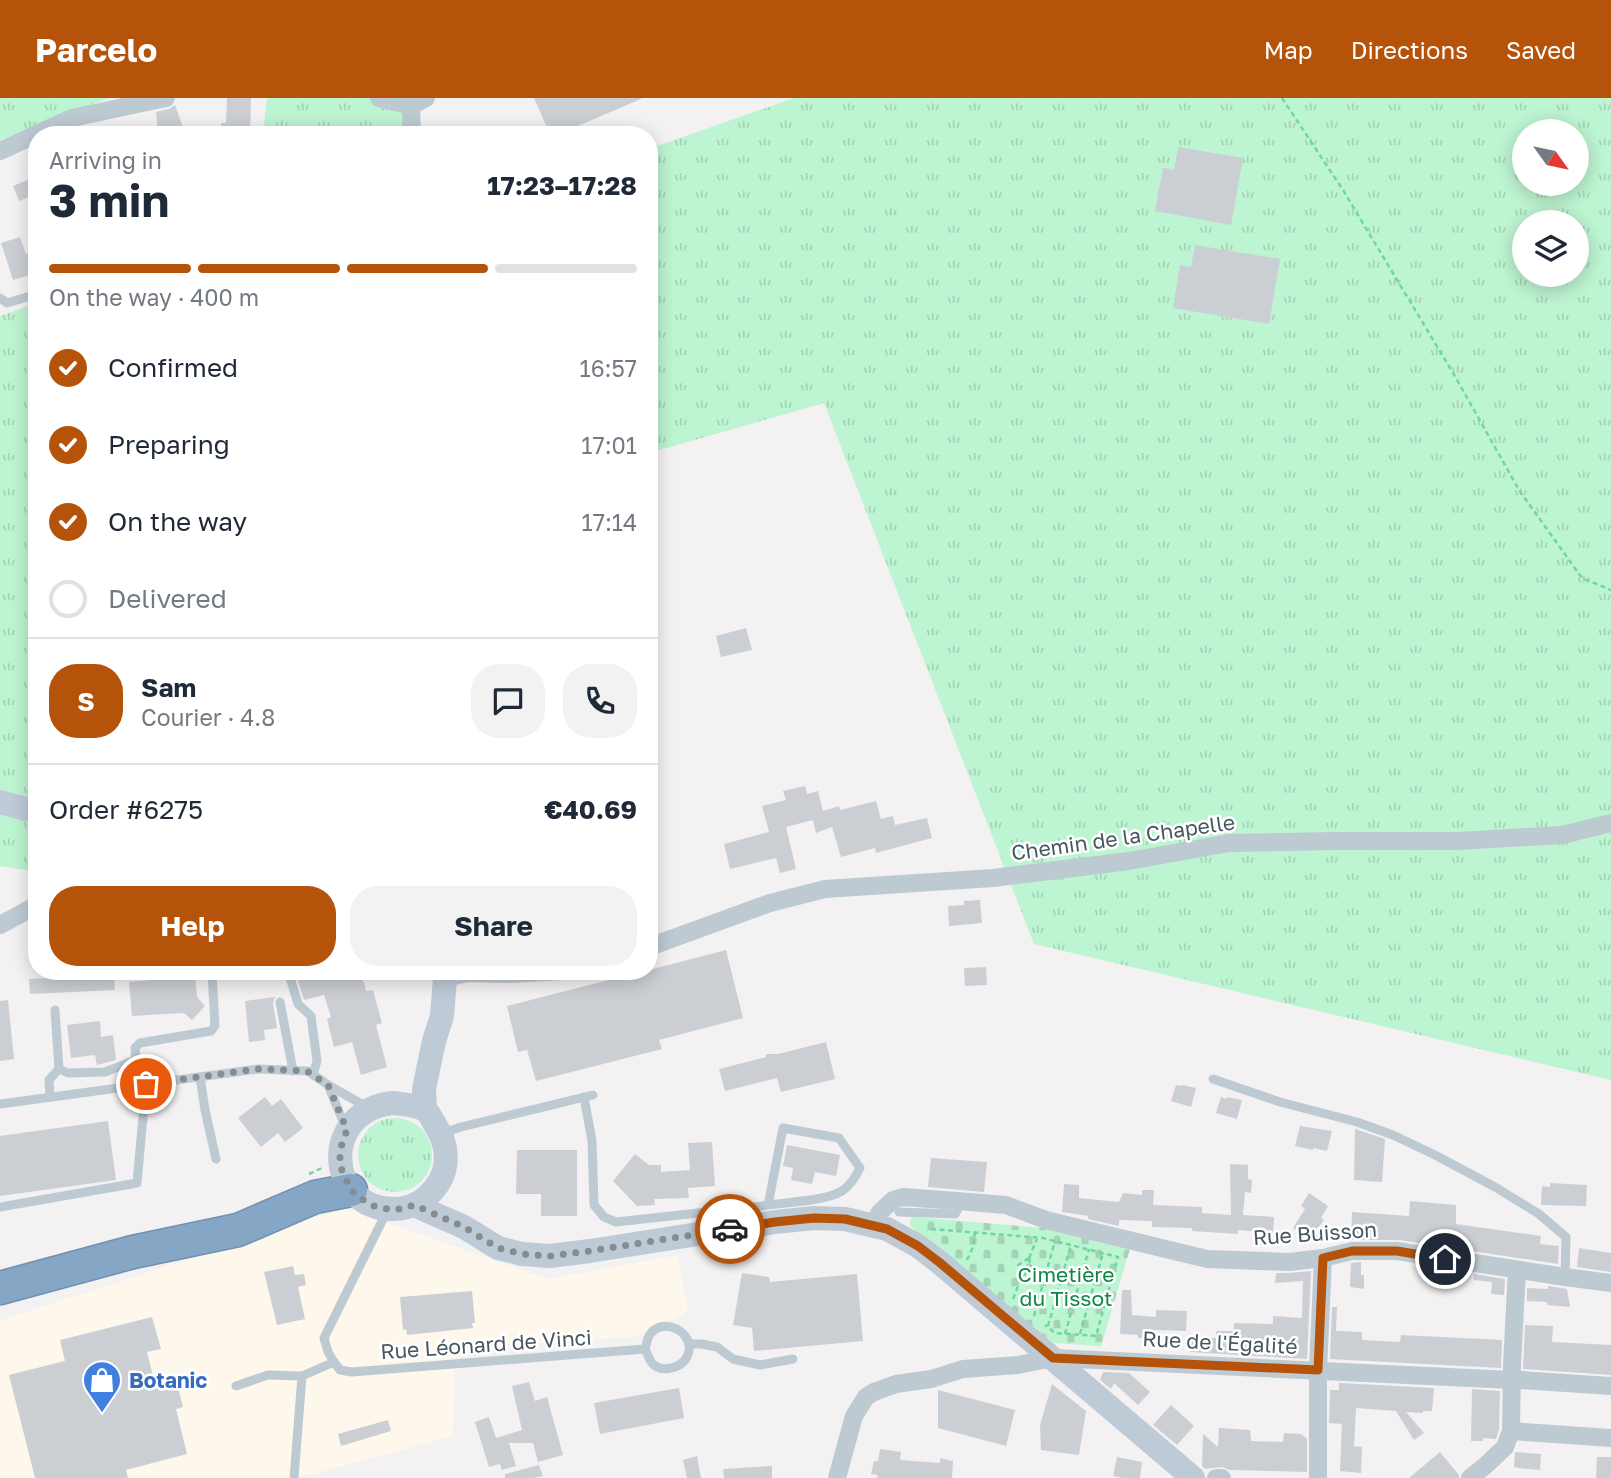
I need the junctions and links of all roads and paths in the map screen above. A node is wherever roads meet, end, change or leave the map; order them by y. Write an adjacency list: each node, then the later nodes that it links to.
1 (166, 98): 5 (street)
2 (379, 98): 4 (street)
3 (1282, 98): 11 (path)
4 (419, 102): 6 (street)
5 (65, 126)
6 (414, 126)
7 (28, 141): 8 (street)
8 (0, 151)
9 (28, 297): 10 (lane)
10 (0, 298)
11 (1611, 590)
12 (0, 802): 13 (main road)
13 (28, 810)
14 (1611, 823): 17 (street, Chemin de la Chapelle)
15 (28, 910): 16 (street)
16 (0, 925)
17 (658, 944)
18 (212, 980): 24 (lane)
19 (291, 980): 27 (lane)
20 (444, 980): 23 (main road)
21 (280, 1002): 26 (lane)
22 (55, 1010): 25 (lane)
23 (434, 1041): 33 (main road); 36 (main road)
24 (136, 1060): 25 (lane); 30 (lane)
25 (59, 1069): 32 (lane)
26 (293, 1070): 27 (lane); 28 (lane)
27 (313, 1075): 31 (lane)
28 (200, 1077): 30 (lane); 39 (lane)
29 (1213, 1079): 64 (lane)
30 (142, 1085): 32 (lane); 45 (lane)
31 (328, 1085): 35 (lane); 37 (lane)
32 (50, 1097): 34 (lane)
33 (393, 1103): 35 (main road); 36 (main road)
34 (0, 1104)
35 (369, 1108): 37 (main road)
36 (425, 1110): 38 (main road)
37 (347, 1130): 41 (main road)
38 (442, 1134): 40 (main road); 44 (lane)
39 (216, 1159)
40 (438, 1185): 43 (main road); 49 (main road)
41 (351, 1190): 46 (main road); 66 (highway)
42 (962, 1202): 47 (lane); 48 (street, Rue Buisson); 58 (street, Rue Buisson)
43 (414, 1205): 46 (main road); 49 (main road)
44 (768, 1205): 44 (lane)
45 (0, 1207)
46 (387, 1209): 77 (lane)
47 (899, 1212)
48 (873, 1225): 49 (main road); 75 (main road)
49 (464, 1227)
50 (927, 1229): 51 (path)
51 (975, 1233): 52 (path); 59 (path)
52 (1038, 1238): 53 (path); 57 (path)
53 (1055, 1241): 54 (path); 62 (path)
54 (1071, 1245): 55 (path); 69 (path)
55 (1089, 1250): 56 (path); 71 (path)
56 (1102, 1253): 72 (path); 72 (path)
57 (1029, 1258): 60 (path); 63 (path)
58 (1323, 1258): 61 (street, Rue Buisson); 78 (street)
59 (967, 1261)
60 (1031, 1270): 62 (path); 63 (path)
61 (1517, 1270): 64 (street, Rue Buisson); 80 (street)
62 (1045, 1275): 68 (path)
63 (1022, 1276): 67 (path)
64 (1565, 1277): 65 (street, Rue Buisson)
65 (1611, 1283)
66 (0, 1288)
67 (1013, 1299)
68 (1034, 1316)
69 (1048, 1327)
70 (1055, 1333): 71 (path)
71 (1065, 1334): 72 (path)
72 (1080, 1335)
73 (689, 1343): 74 (lane); 74 (lane); 76 (lane)
74 (645, 1349): 77 (lane, Rue Léonard de Vinci)
75 (1053, 1358): 78 (street, Rue de l'Égalité); 86 (street, Rue de l'Égalité); 87 (main road)
76 (793, 1359)
77 (334, 1362): 79 (lane)
78 (1318, 1370): 80 (street, Rue de l'Égalité); 90 (street)
79 (302, 1376): 81 (lane); 85 (lane)
80 (1516, 1380): 82 (street, Rue de l'Égalité); 83 (street)
81 (236, 1386)
82 (1611, 1386)
83 (1511, 1431): 84 (street); 91 (street)
84 (1611, 1438)
85 (294, 1478)
86 (837, 1478)
87 (1193, 1478)
88 (1216, 1478): 89 (street)
89 (1222, 1478)
90 (1318, 1478)
91 (1470, 1478)

